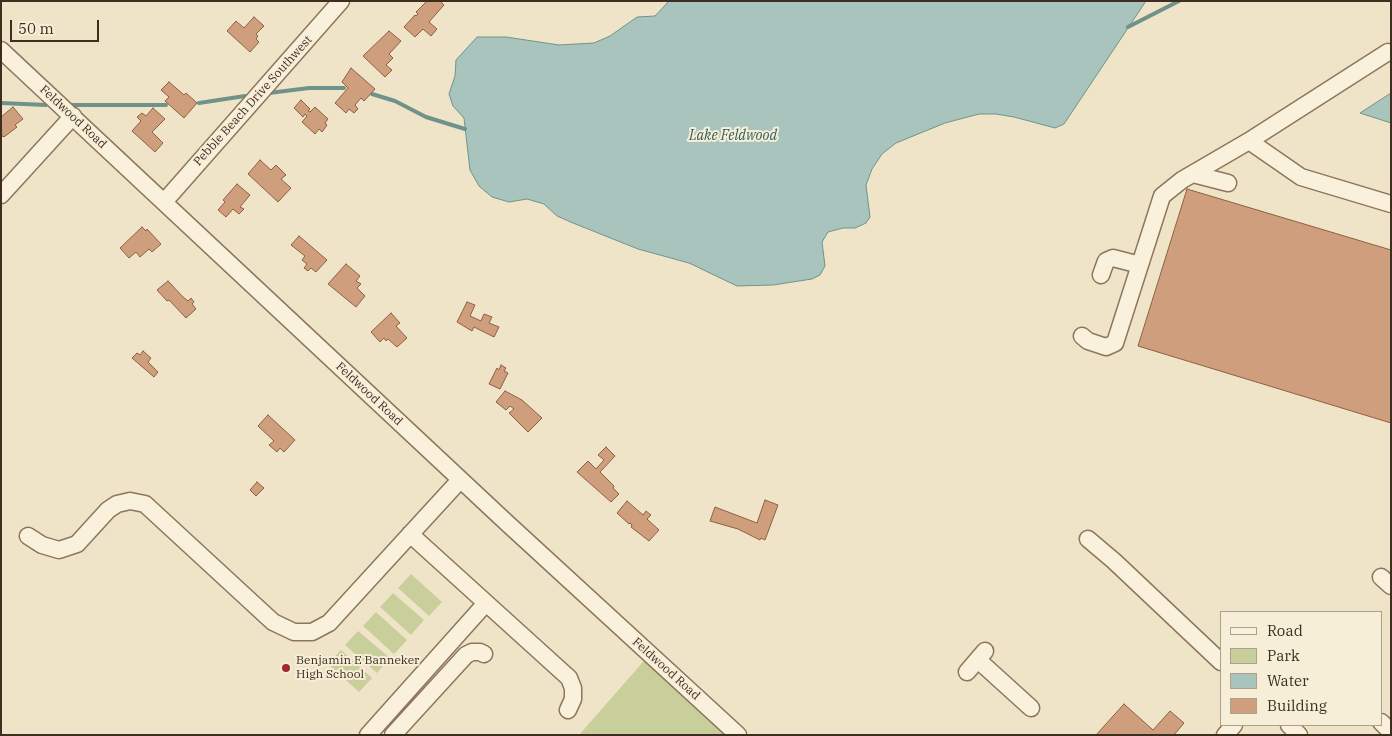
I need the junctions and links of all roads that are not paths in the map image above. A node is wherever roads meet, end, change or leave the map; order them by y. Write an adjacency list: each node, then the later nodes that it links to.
1 (341, 1): 9 (street, Pebble Beach Drive Southwest)
2 (1, 50): 4 (street, Feldwood Road)
3 (1391, 53): 5 (street)
4 (73, 116): 8 (street); 9 (street, Feldwood Road)
5 (1249, 142): 6 (street); 10 (street)
6 (1193, 174): 7 (street); 11 (street)
7 (1228, 183)
8 (1, 195)
9 (164, 202): 14 (street, Feldwood Road)
10 (1391, 204)
11 (1140, 265): 12 (street); 13 (street)
12 (1102, 275)
13 (1082, 336)
14 (460, 480): 15 (street); 29 (street, Feldwood Road)
15 (410, 534): 16 (street); 18 (street)
16 (28, 536)
17 (1088, 539): 20 (street)
18 (486, 603): 23 (street); 27 (street)
19 (484, 654): 28 (street)
20 (1220, 661)
21 (967, 672): 22 (street)
22 (1031, 708)
23 (568, 710)
24 (1382, 723): 26 (street)
25 (1290, 726): 30 (street)
26 (1391, 732)
27 (368, 735)
28 (393, 735)
29 (738, 735)
30 (1300, 735)

